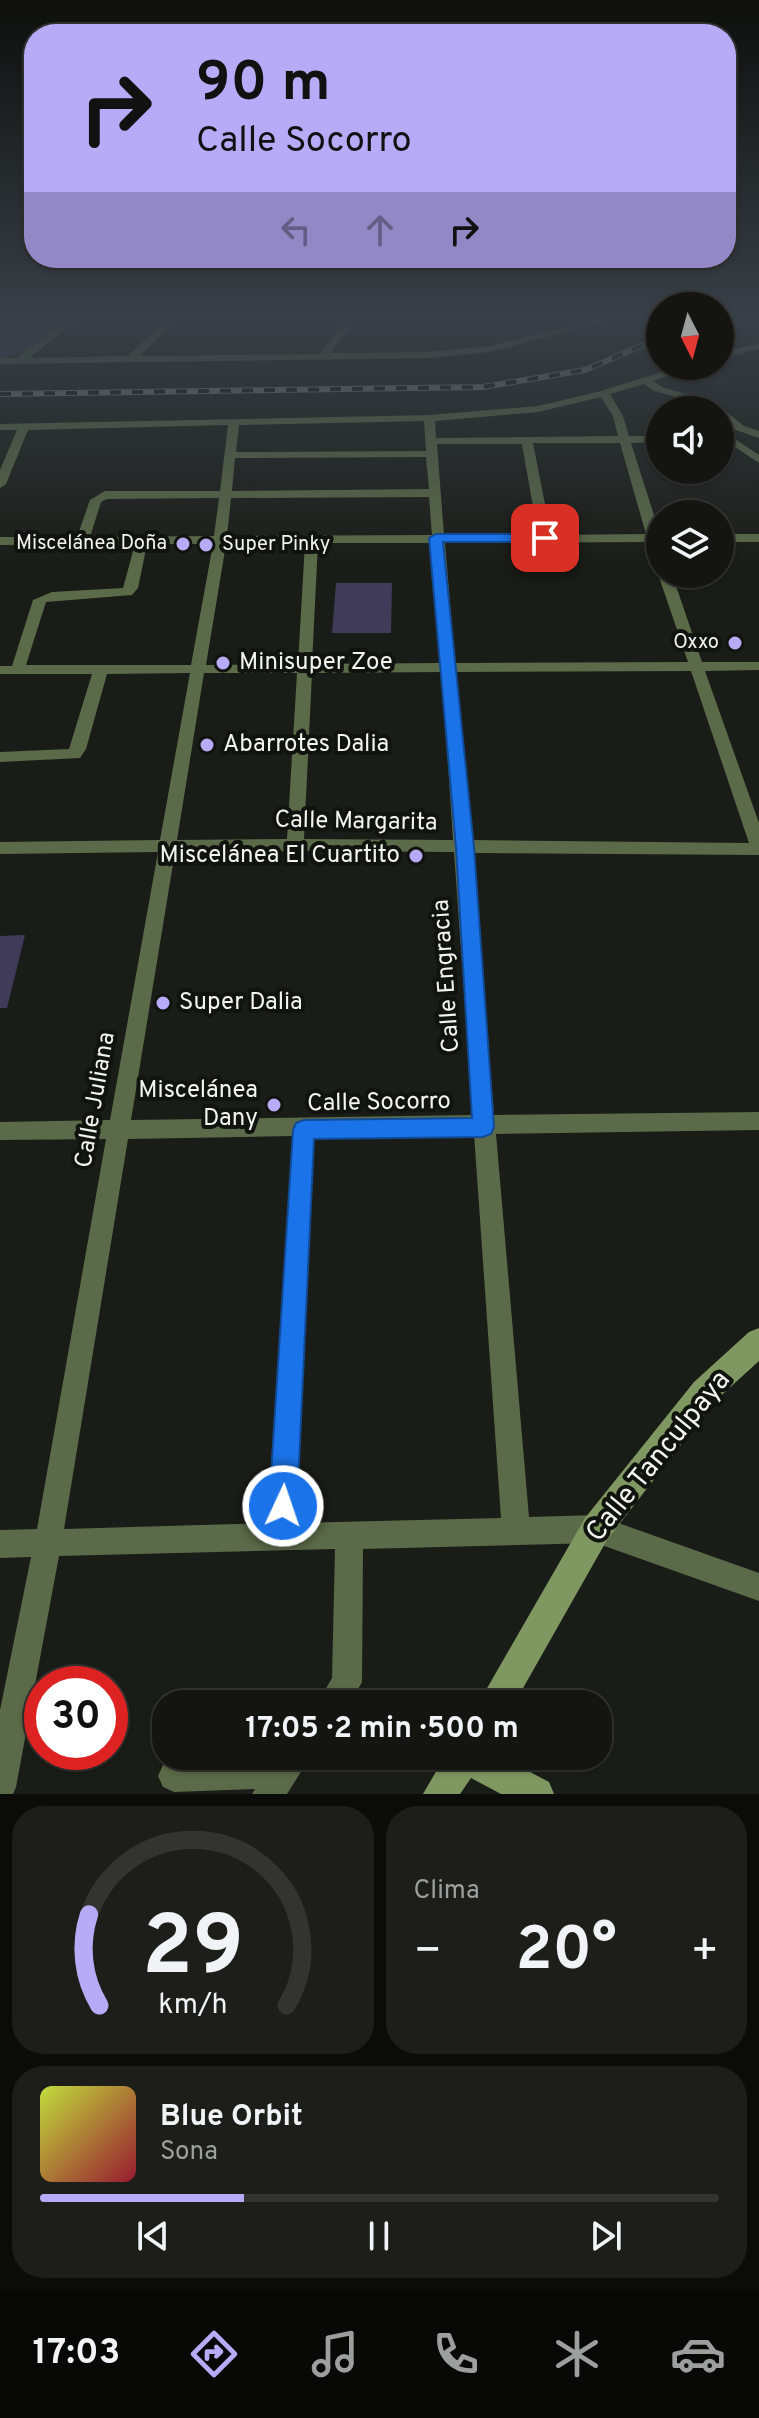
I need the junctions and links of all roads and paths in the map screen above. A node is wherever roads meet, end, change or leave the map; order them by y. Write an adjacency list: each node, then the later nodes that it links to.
1 (576, 400): 3 (street)
2 (608, 400): 12 (street)
3 (429, 418): 4 (street); 15 (street, Calle Engracia)
4 (234, 421): 6 (street); 16 (street, Calle Juliana)
5 (0, 427): 6 (street)
6 (24, 427): 18 (street)
7 (734, 435): 8 (street)
8 (759, 435)
9 (734, 436): 14 (street)
10 (734, 438): 17 (street)
11 (646, 439): 12 (street)
12 (623, 440): 13 (street); 21 (street)
13 (527, 442): 15 (street); 23 (street)
14 (759, 447)
15 (430, 448): 16 (street); 19 (street, Calle Engracia)
16 (229, 455): 20 (street, Calle Juliana)
17 (759, 460)
18 (0, 484)
19 (434, 493): 20 (street); 22 (street, Calle Engracia)
20 (225, 495): 27 (street, Calle Juliana); 31 (street)
21 (646, 508)
22 (436, 538): 23 (street); 28 (street); 35 (street, Calle Engracia)
23 (545, 538): 24 (street)
24 (646, 538)
25 (734, 538): 26 (street)
26 (759, 538)
27 (220, 539): 28 (street); 29 (street); 39 (street, Calle Juliana)
28 (312, 539): 36 (street)
29 (142, 540): 31 (street); 37 (street)
30 (0, 541): 31 (street)
31 (82, 541)
32 (670, 588): 33 (street)
33 (699, 666): 34 (street); 35 (street); 46 (street)
34 (759, 666)
35 (449, 667): 36 (street); 45 (street, Calle Engracia)
36 (303, 668): 39 (street); 42 (street)
37 (18, 669): 38 (street); 40 (street)
38 (101, 669): 39 (street); 41 (street)
39 (198, 669): 43 (street, Calle Juliana)
40 (0, 670)
41 (0, 757)
42 (295, 845): 43 (street, Calle Margarita); 45 (street, Calle Margarita)
43 (166, 846): 44 (street, Calle Margarita); 51 (street, Calle Juliana)
44 (0, 848)
45 (465, 848): 46 (street, Calle Margarita); 48 (street, Calle Engracia)
46 (759, 848)
47 (759, 1121): 48 (street, Calle Socorro)
48 (483, 1127): 49 (street, Calle Socorro); 54 (street, Calle Engracia)
49 (304, 1130): 51 (street, Calle Socorro); 56 (street)
50 (0, 1131): 51 (street, Calle Socorro)
51 (117, 1131): 57 (street, Calle Juliana)
52 (759, 1342): 53 (street, Calle Tanculpaya)
53 (596, 1529): 54 (street); 59 (street); 61 (street, Calle Tanculpaya)
54 (516, 1531): 55 (street)
55 (349, 1536): 56 (street); 60 (street)
56 (282, 1537): 57 (street)
57 (48, 1543): 58 (street); 66 (street, Calle Juliana)
58 (0, 1544)
59 (759, 1587)
60 (342, 1690)
61 (503, 1690)
62 (456, 1770): 67 (street)
63 (492, 1770): 68 (street)
64 (283, 1774): 65 (street)
65 (174, 1776)
66 (0, 1787)
67 (440, 1794)
68 (537, 1794)

